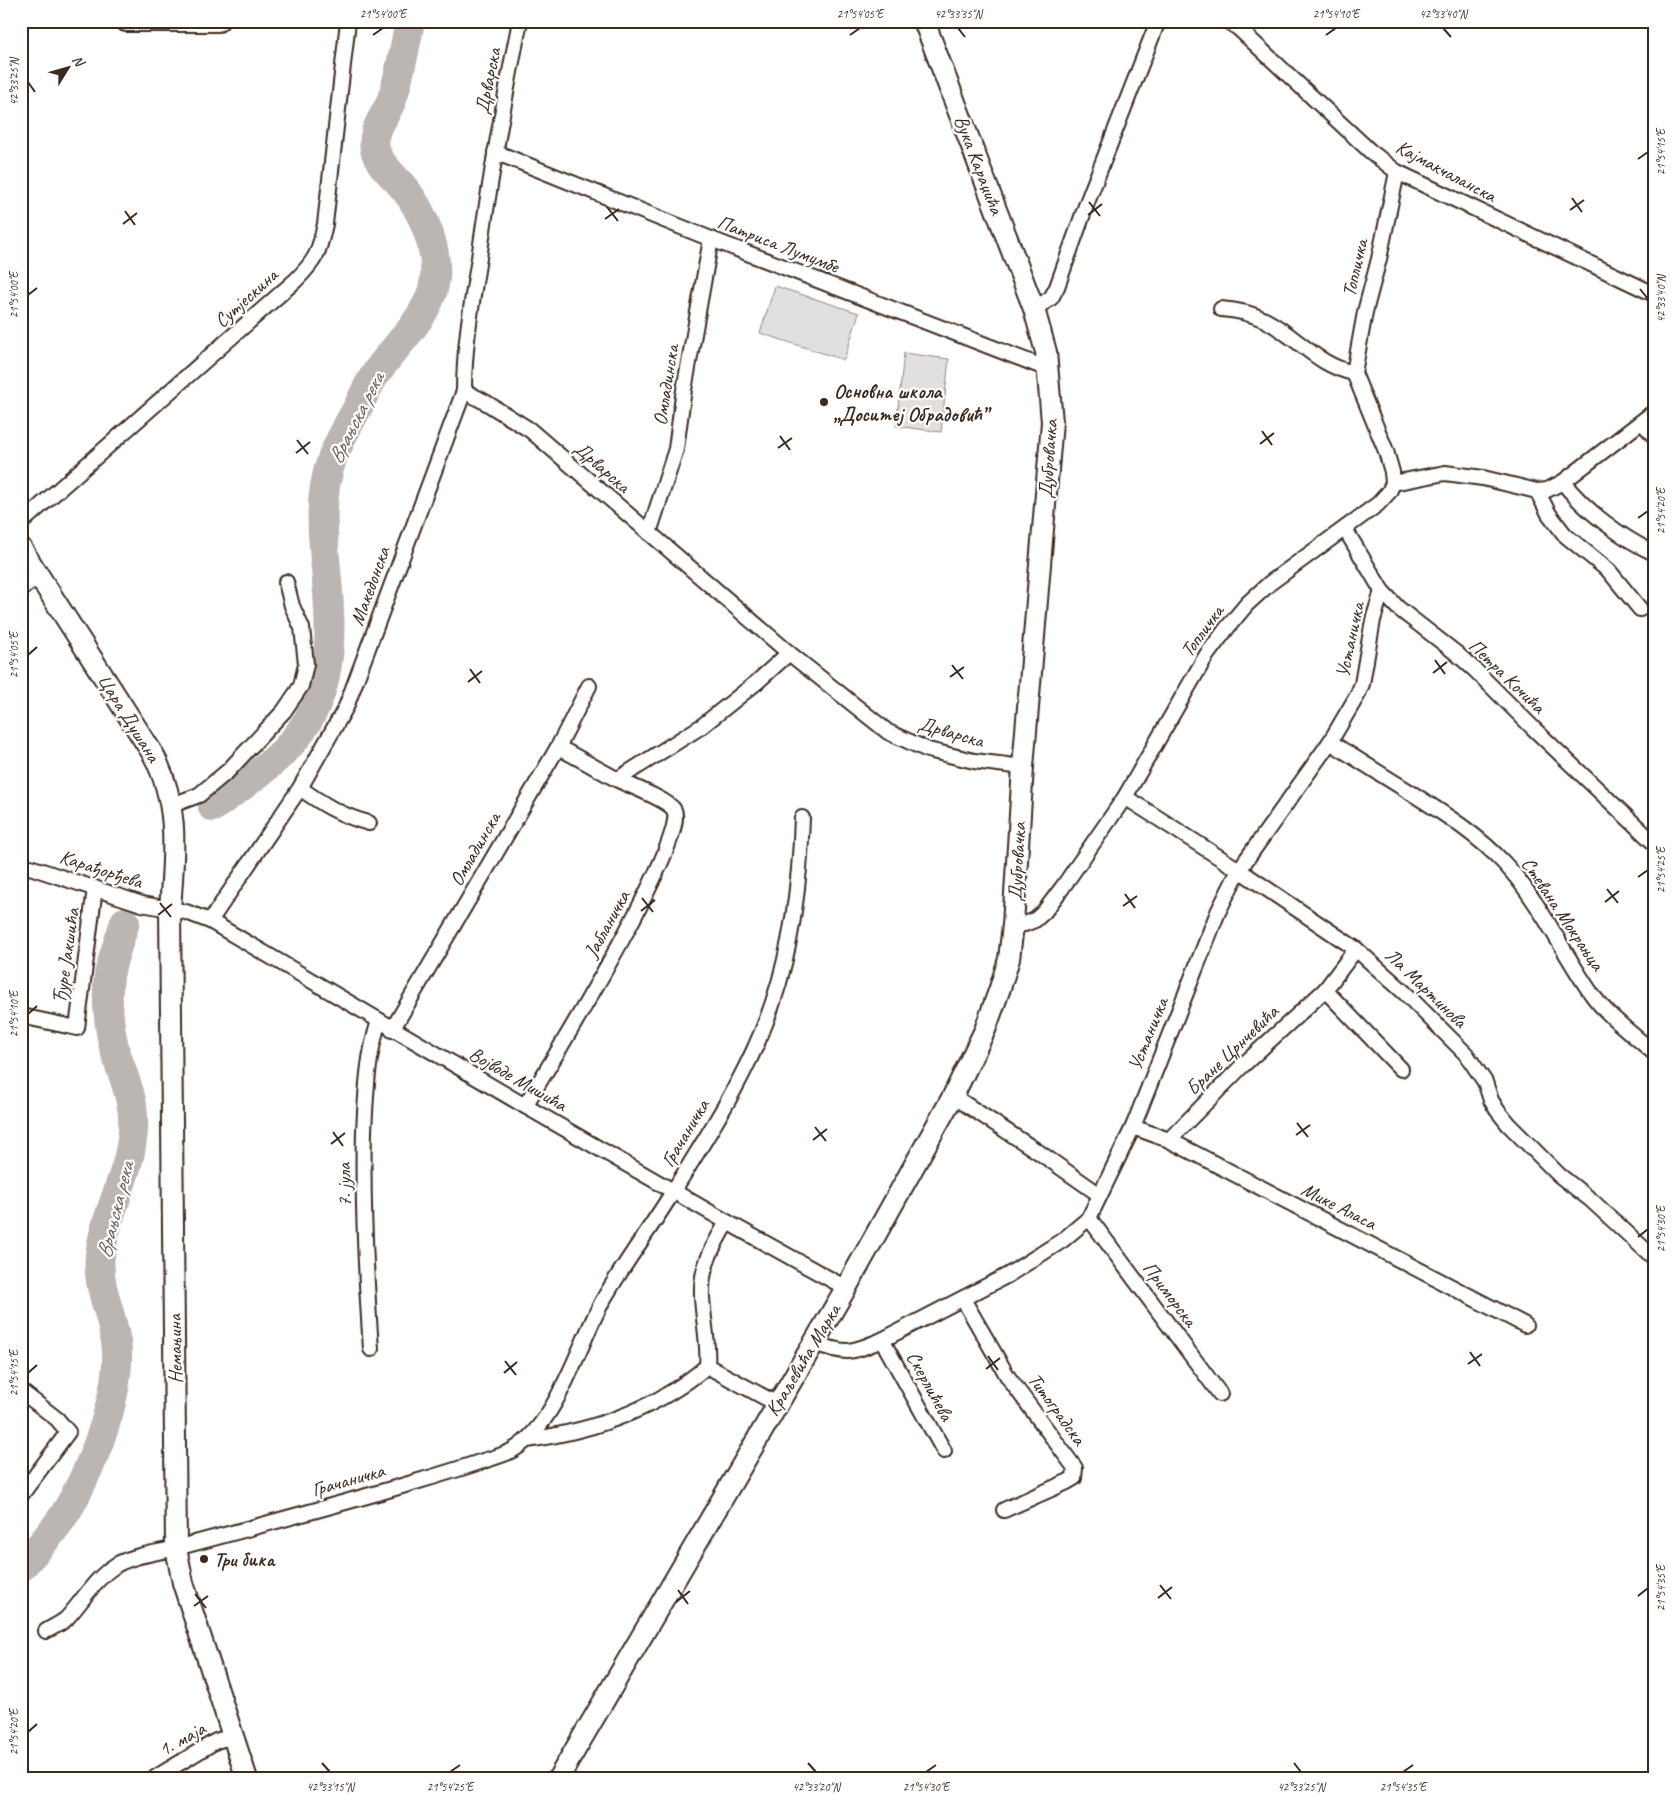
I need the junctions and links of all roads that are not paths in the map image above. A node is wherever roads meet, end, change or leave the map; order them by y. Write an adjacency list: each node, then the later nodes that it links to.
1 (126, 21): 2 (main road)
2 (218, 21)
3 (348, 21): 23 (street, Сутјескина)
4 (520, 21): 8 (street, Дрварска)
5 (924, 21): 13 (main road, Вука Караџића)
6 (1158, 21): 13 (street)
7 (1227, 21): 9 (street, Кајмакчаланска)
8 (495, 152): 10 (street, Патриса Лумумбе); 16 (street, Дрварска)
9 (1397, 172): 11 (street, Кајмакчаланска); 15 (street, Топличка)
10 (710, 239): 14 (street, Патриса Лумумбе); 25 (street, Омладинска)
11 (1654, 294)
12 (1220, 309): 15 (street)
13 (1034, 310): 14 (main road, Дубровачка)
14 (1048, 370): 37 (main road, Дубровачка)
15 (1354, 373): 21 (street)
16 (464, 391): 25 (street, Дрварска); 39 (street, Македонска)
17 (1654, 412): 18 (street)
18 (1642, 422): 19 (street); 20 (street)
19 (1654, 436)
20 (1563, 482): 22 (street); 27 (street)
21 (1392, 483): 22 (street); 24 (street, Топличка)
22 (1537, 491): 32 (street)
23 (21, 523)
24 (1345, 529): 31 (street, Петра Кочића); 40 (street, Топличка)
25 (649, 533): 33 (street, Дрварска)
26 (21, 548): 28 (main road, Цара Душана)
27 (1654, 553)
28 (40, 576): 30 (street); 41 (main road, Цара Душана)
29 (286, 582): 41 (street)
30 (21, 589)
31 (1382, 591): 35 (street, Устаничка); 44 (street, Петра Кочића)
32 (1640, 609)
33 (789, 653): 37 (street, Дрварска); 38 (street)
34 (589, 686): 36 (street, Омладинска)
35 (1330, 742): 46 (street, Устаничка); 56 (street, Стевана Мокрањца)
36 (558, 747): 38 (street, Јабланичка); 55 (street, Омладинска)
37 (1022, 767): 50 (main road, Дубровачка)
38 (618, 780): 59 (street, Јабланичка)
39 (300, 788): 43 (street); 49 (street, Македонска)
40 (1125, 797): 46 (street, Ла Мартинова); 50 (street, Топличка)
41 (172, 805): 48 (main road, Цара Душана)
42 (802, 818): 62 (street, Грачаничка)
43 (369, 823)
44 (1654, 843)
45 (21, 864): 47 (street, Карађорђева)
46 (1239, 870): 51 (street, Ла Мартинова); 60 (street, Устаничка)
47 (95, 888): 48 (street, Карађорђева); 53 (street, Ђуре Јакшића)
48 (170, 909): 49 (street, Војводе Мишића); 81 (main road, Немањина)
49 (210, 921): 54 (street, Војводе Мишића)
50 (1013, 925): 58 (main road, Краљевића Марка)
51 (1356, 949): 52 (street, Бране Црнчевића); 66 (street, Ла Мартинова)
52 (1325, 990): 57 (street); 61 (street, Бране Црнчевића)
53 (21, 1016)
54 (379, 1021): 55 (street, Војводе Мишића); 72 (street, 7. јула)
55 (392, 1030): 59 (street, Војводе Мишића)
56 (1654, 1053)
57 (1401, 1069)
58 (953, 1096): 63 (street); 67 (main road, Краљевића Марка)
59 (525, 1106): 62 (street, Војводе Мишића)
60 (1133, 1127): 61 (street, Мике Аласа); 63 (street, Устаничка)
61 (1169, 1140): 69 (street, Мике Аласа)
62 (674, 1191): 65 (street, Војводе Мишића); 77 (street, Грачаничка)
63 (1100, 1196): 64 (street, Устаничка)
64 (1088, 1218): 68 (street, Устаничка); 75 (street, Приморска)
65 (727, 1222): 67 (street, Војводе Мишића); 73 (street)
66 (1654, 1258)
67 (846, 1288): 71 (main road, Краљевића Марка)
68 (963, 1299): 70 (street, Устаничка); 80 (street, Титоградска)
69 (1525, 1325)
70 (882, 1340): 71 (street, Устаничка); 78 (street, Скерлићева)
71 (814, 1343): 76 (main road, Краљевића Марка)
72 (371, 1349)
73 (707, 1366): 76 (street); 77 (street, Грачаничка)
74 (21, 1391): 79 (street)
75 (1220, 1394)
76 (777, 1404): 86 (main road, Краљевића Марка)
77 (527, 1440): 81 (street, Грачаничка)
78 (944, 1451)
79 (21, 1495)
80 (1004, 1510)
81 (176, 1548): 82 (street, Грачаничка); 83 (main road, Немањина)
82 (46, 1632)
83 (232, 1736): 84 (street, 1. маја); 85 (main road, Немањина)
84 (153, 1779)
85 (247, 1779)
86 (558, 1779)

